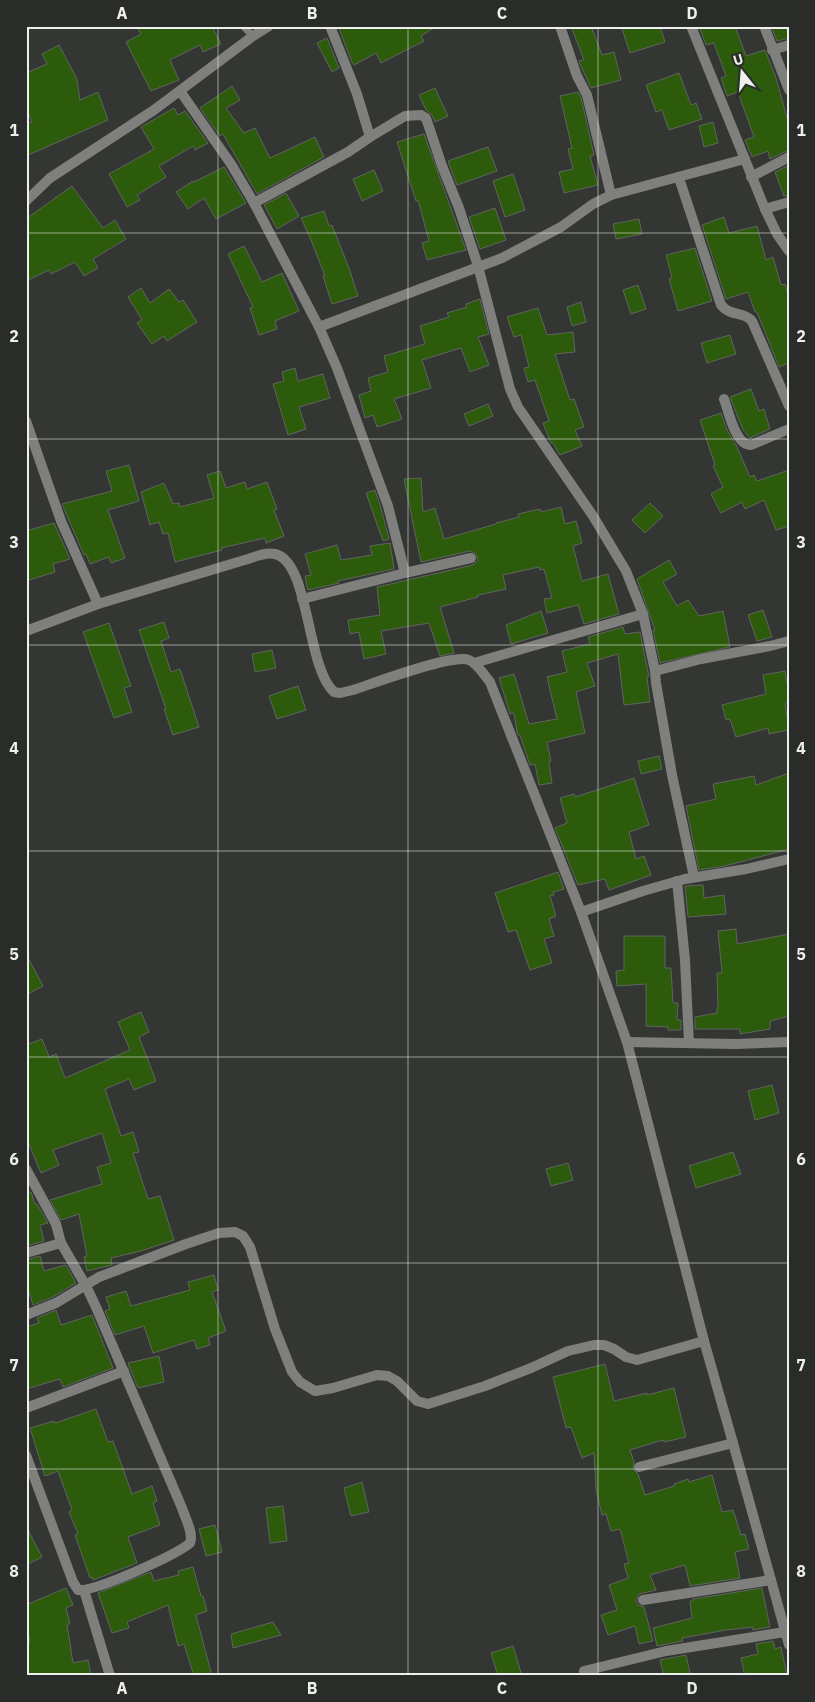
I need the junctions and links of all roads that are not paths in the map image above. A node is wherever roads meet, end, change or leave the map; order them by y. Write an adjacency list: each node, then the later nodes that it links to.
1 (243, 26): 7 (lane)
2 (269, 26): 7 (street)
3 (330, 26): 12 (street)
4 (560, 26): 17 (street)
5 (692, 26): 14 (street)
6 (764, 26): 9 (street)
7 (253, 36): 11 (street)
8 (789, 45): 9 (street)
9 (772, 50): 10 (street)
10 (789, 90)
11 (180, 91): 18 (street); 20 (street)
12 (370, 137): 20 (street); 23 (street)
13 (789, 157): 15 (street)
14 (745, 159): 15 (street); 16 (street)
15 (751, 177): 21 (street)
16 (679, 178): 17 (street); 26 (street)
17 (611, 195): 23 (street)
18 (26, 201)
19 (789, 202): 21 (street)
20 (254, 203): 24 (street)
21 (765, 209): 22 (street)
22 (789, 251)
23 (478, 266): 24 (street); 33 (street)
24 (319, 327): 30 (street)
25 (724, 399): 28 (street)
26 (789, 406)
27 (27, 425): 32 (street)
28 (789, 429)
29 (471, 558): 30 (street)
30 (404, 573): 31 (street)
31 (302, 599): 32 (street); 36 (street)
32 (98, 604): 34 (street)
33 (642, 614): 36 (street); 37 (street)
34 (26, 631)
35 (789, 641): 37 (street)
36 (474, 663): 41 (street)
37 (655, 672): 39 (street)
38 (789, 859): 39 (street)
39 (694, 877): 40 (street)
40 (678, 881): 41 (street); 44 (street)
41 (582, 912): 42 (street)
42 (627, 1042): 44 (street); 50 (street)
43 (789, 1042): 44 (street)
44 (689, 1043)
45 (26, 1169): 46 (street)
46 (61, 1244): 47 (street); 48 (street)
47 (26, 1253)
48 (86, 1286): 49 (street); 50 (street); 51 (street)
49 (26, 1314)
50 (704, 1341): 53 (street)
51 (124, 1371): 52 (street); 57 (street)
52 (26, 1408)
53 (734, 1443): 55 (street); 56 (street)
54 (26, 1455): 57 (street)
55 (639, 1467)
56 (771, 1580): 58 (street); 59 (street)
57 (84, 1590): 62 (street)
58 (643, 1600)
59 (785, 1632): 60 (street); 61 (street)
60 (789, 1645)
61 (584, 1671)
62 (110, 1676)

